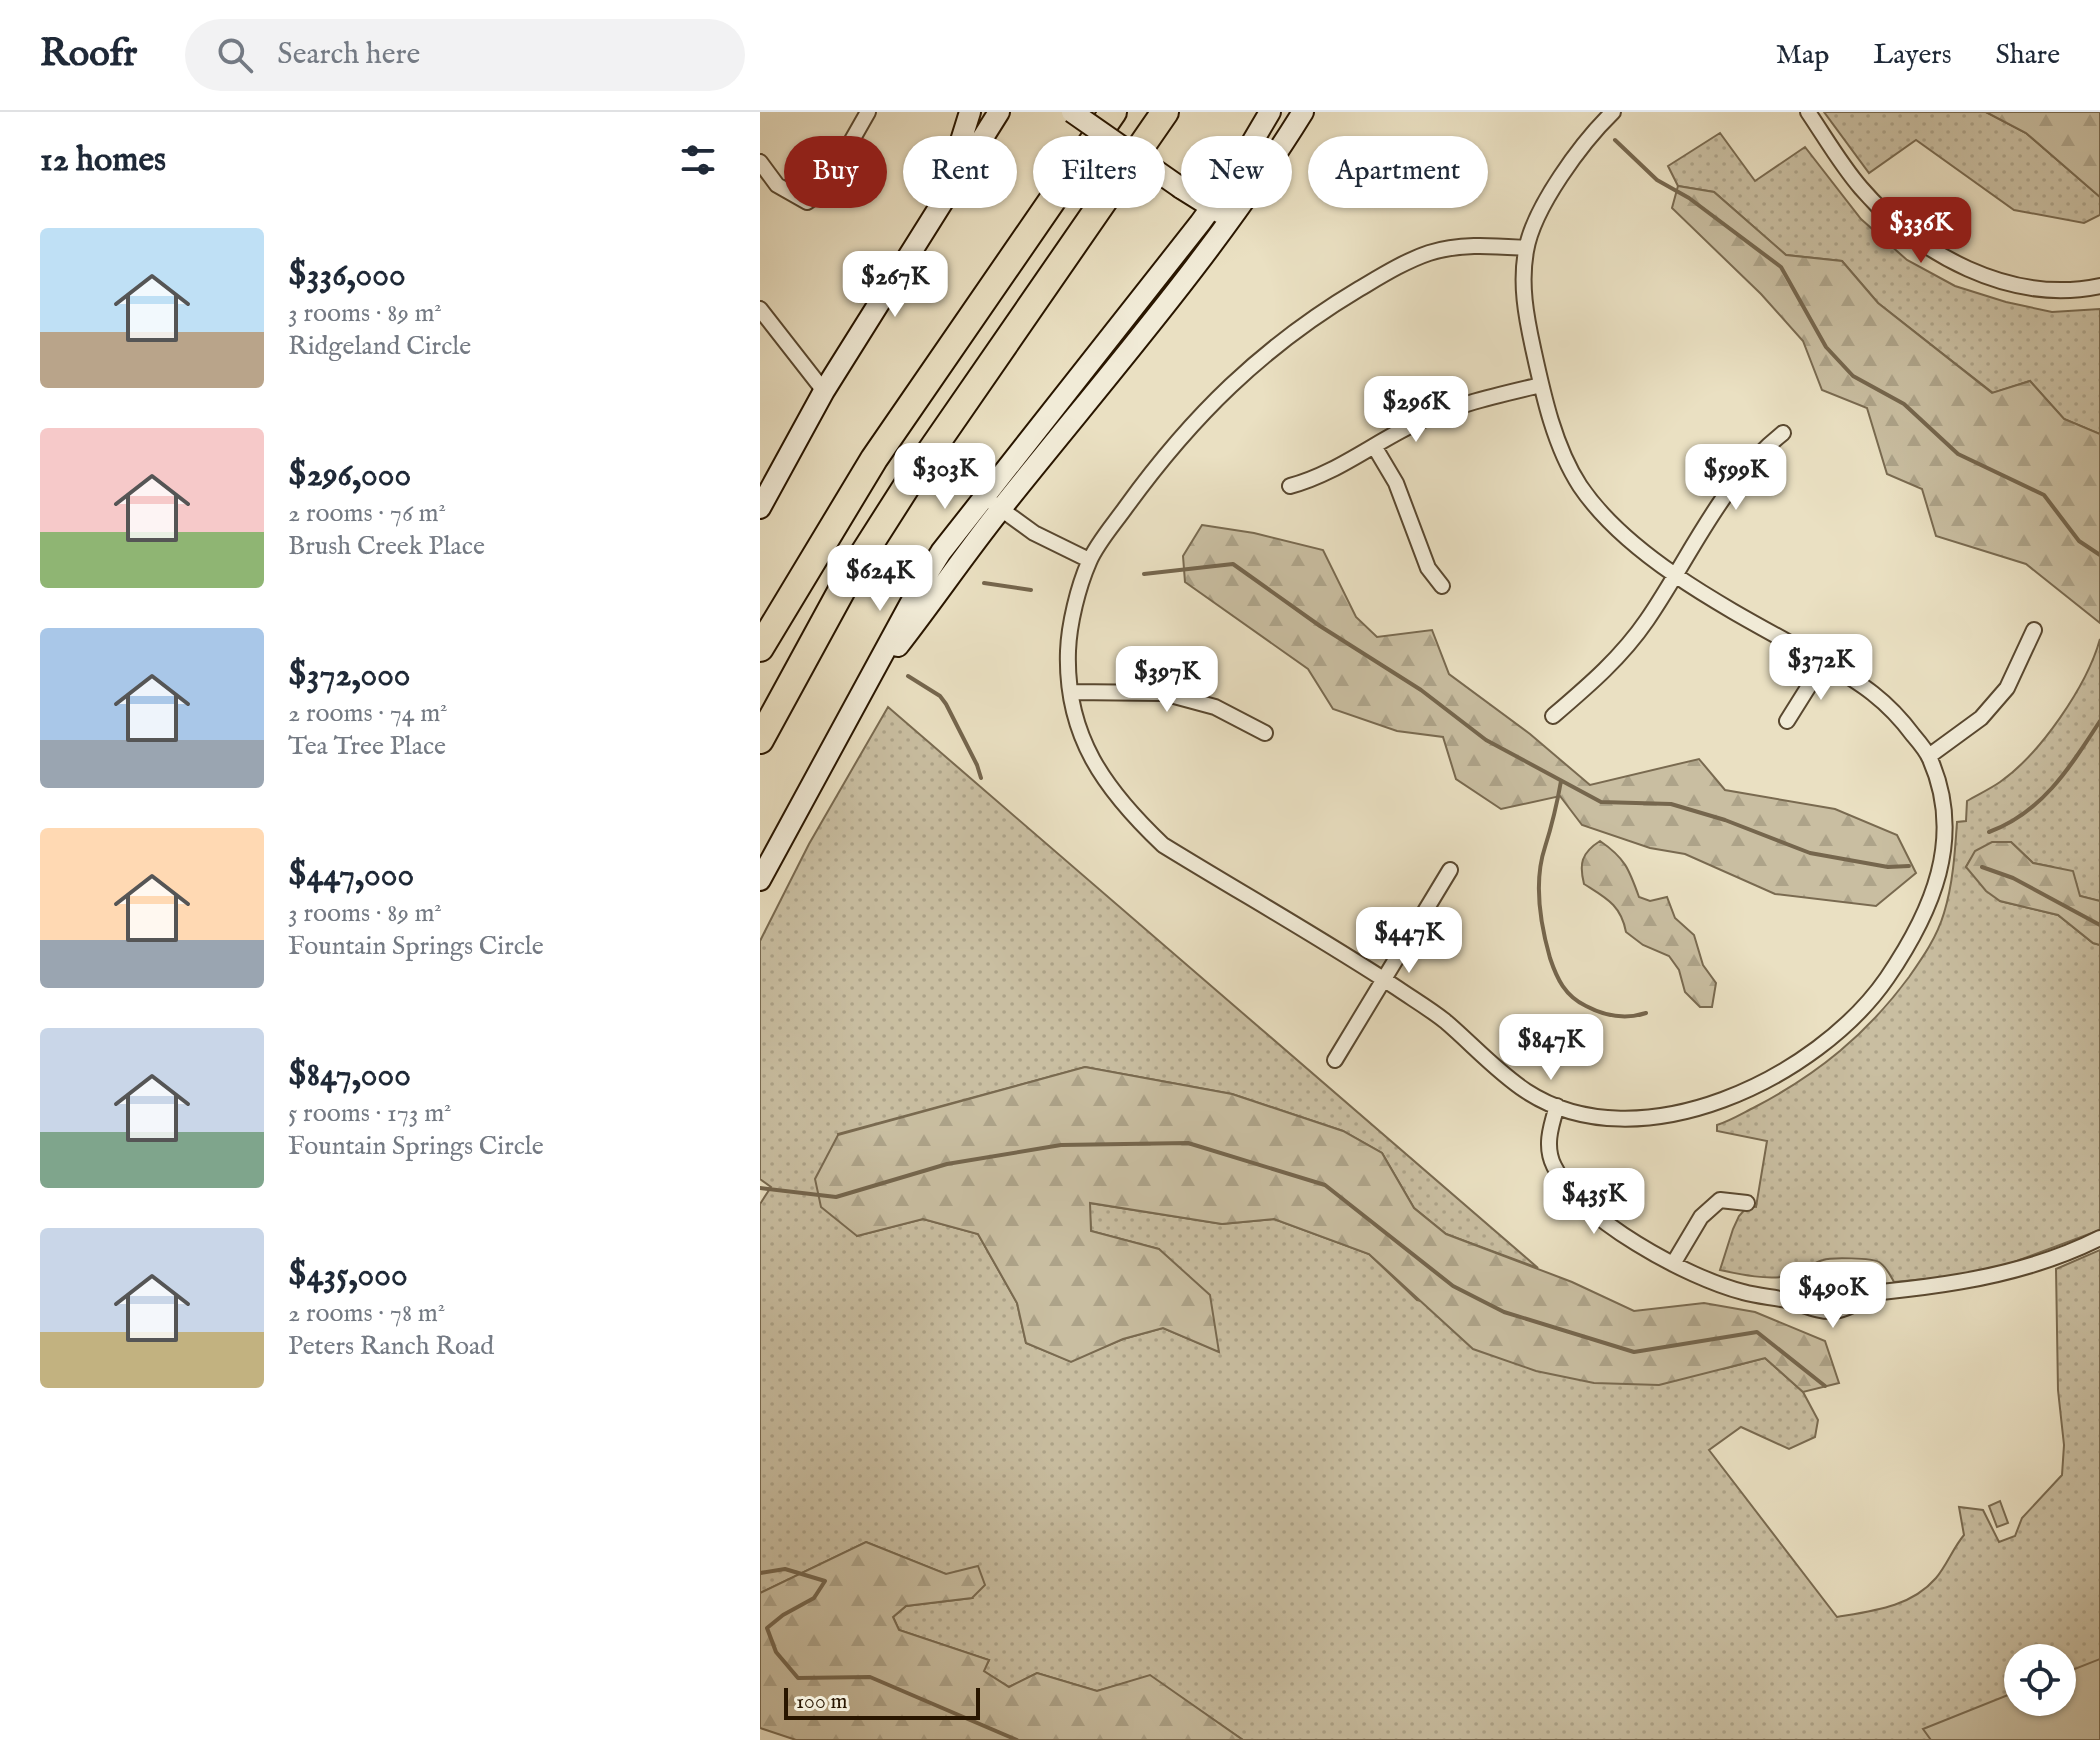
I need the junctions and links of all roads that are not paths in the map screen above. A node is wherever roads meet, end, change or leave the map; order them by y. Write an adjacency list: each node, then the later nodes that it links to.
1 (868, 112): 14 (street)
2 (970, 112): 11 (main road)
3 (999, 112): 12 (main road)
4 (1072, 112): 15 (main road, bridge)
5 (1113, 112): 34 (highway)
6 (1165, 112): 41 (highway)
7 (1270, 112): 13 (main road)
8 (1303, 112): 18 (main road)
9 (1613, 112): 19 (street)
10 (1808, 112): 20 (street)
11 (962, 136)
12 (984, 136)
13 (1256, 136)
14 (760, 162)
15 (1181, 188)
16 (938, 208): 23 (main road)
17 (1212, 208): 18 (main road); 27 (main road)
18 (1231, 220): 29 (main road)
19 (1526, 248): 22 (street); 30 (street)
20 (2100, 286)
21 (760, 309): 23 (street)
22 (1541, 385): 25 (street); 31 (street)
23 (824, 391): 28 (main road)
24 (1783, 433): 31 (street)
25 (1374, 446): 26 (street); 32 (street)
26 (1290, 486)
27 (984, 496): 29 (street); 37 (main road)
28 (760, 508)
29 (1000, 510): 30 (street); 37 (main road)
30 (1089, 560): 36 (street)
31 (1673, 575): 35 (street); 38 (street)
32 (1442, 586)
33 (2034, 630): 42 (street)
34 (760, 648)
35 (1824, 662): 39 (street); 42 (street)
36 (1071, 692): 40 (street); 45 (street)
37 (860, 697): 44 (main road)
38 (1553, 716)
39 (1787, 721)
40 (1265, 733)
41 (760, 740)
42 (1929, 756): 47 (street)
43 (1450, 870): 45 (street)
44 (760, 880)
45 (1384, 980): 46 (street); 47 (street)
46 (1335, 1060)
47 (1557, 1106): 50 (street)
48 (1747, 1203): 50 (street)
49 (2100, 1238): 50 (street)
50 (1673, 1264)

